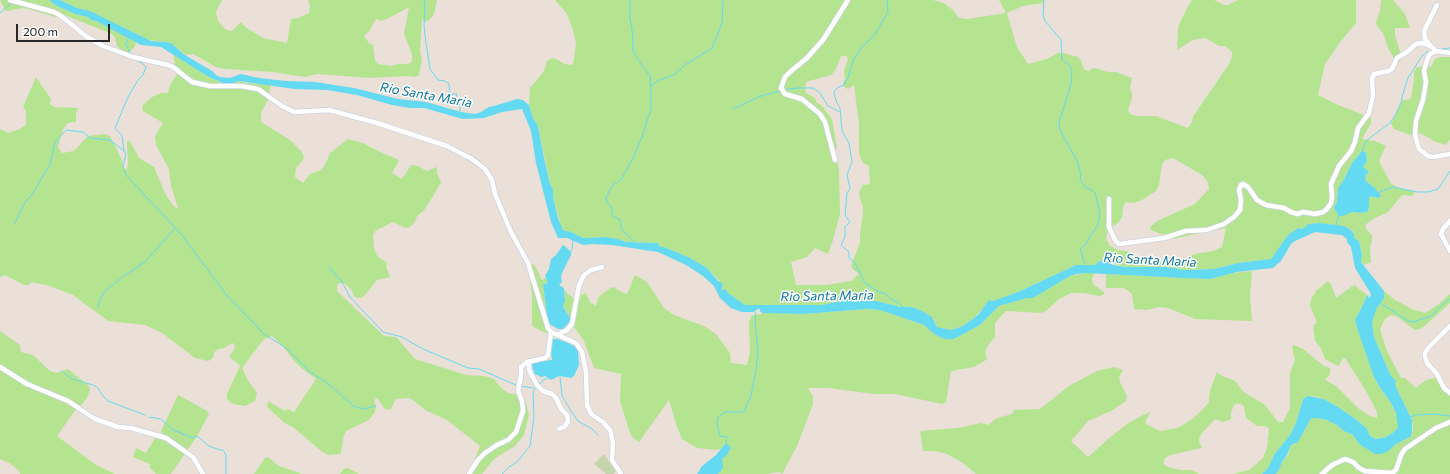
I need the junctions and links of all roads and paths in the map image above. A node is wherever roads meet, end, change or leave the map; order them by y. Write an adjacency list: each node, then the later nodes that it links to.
1 (10, 0): 14 (street)
2 (848, 0): 8 (street)
3 (1437, 4): 4 (street)
4 (1432, 47): 5 (street); 9 (street)
5 (1436, 51): 6 (street); 7 (street)
6 (1450, 53)
7 (1450, 154)
8 (835, 160)
9 (1109, 199)
10 (1450, 221): 11 (street)
11 (1450, 251)
12 (602, 267): 15 (street)
13 (1450, 326): 18 (street)
14 (551, 332): 15 (street); 16 (street)
15 (556, 335): 23 (street)
16 (529, 361): 20 (street); 22 (street)
17 (0, 367): 21 (street)
18 (1450, 393)
19 (1450, 422): 24 (street)
20 (559, 429)
21 (202, 474)
22 (469, 474)
23 (621, 474)
24 (1322, 474)

